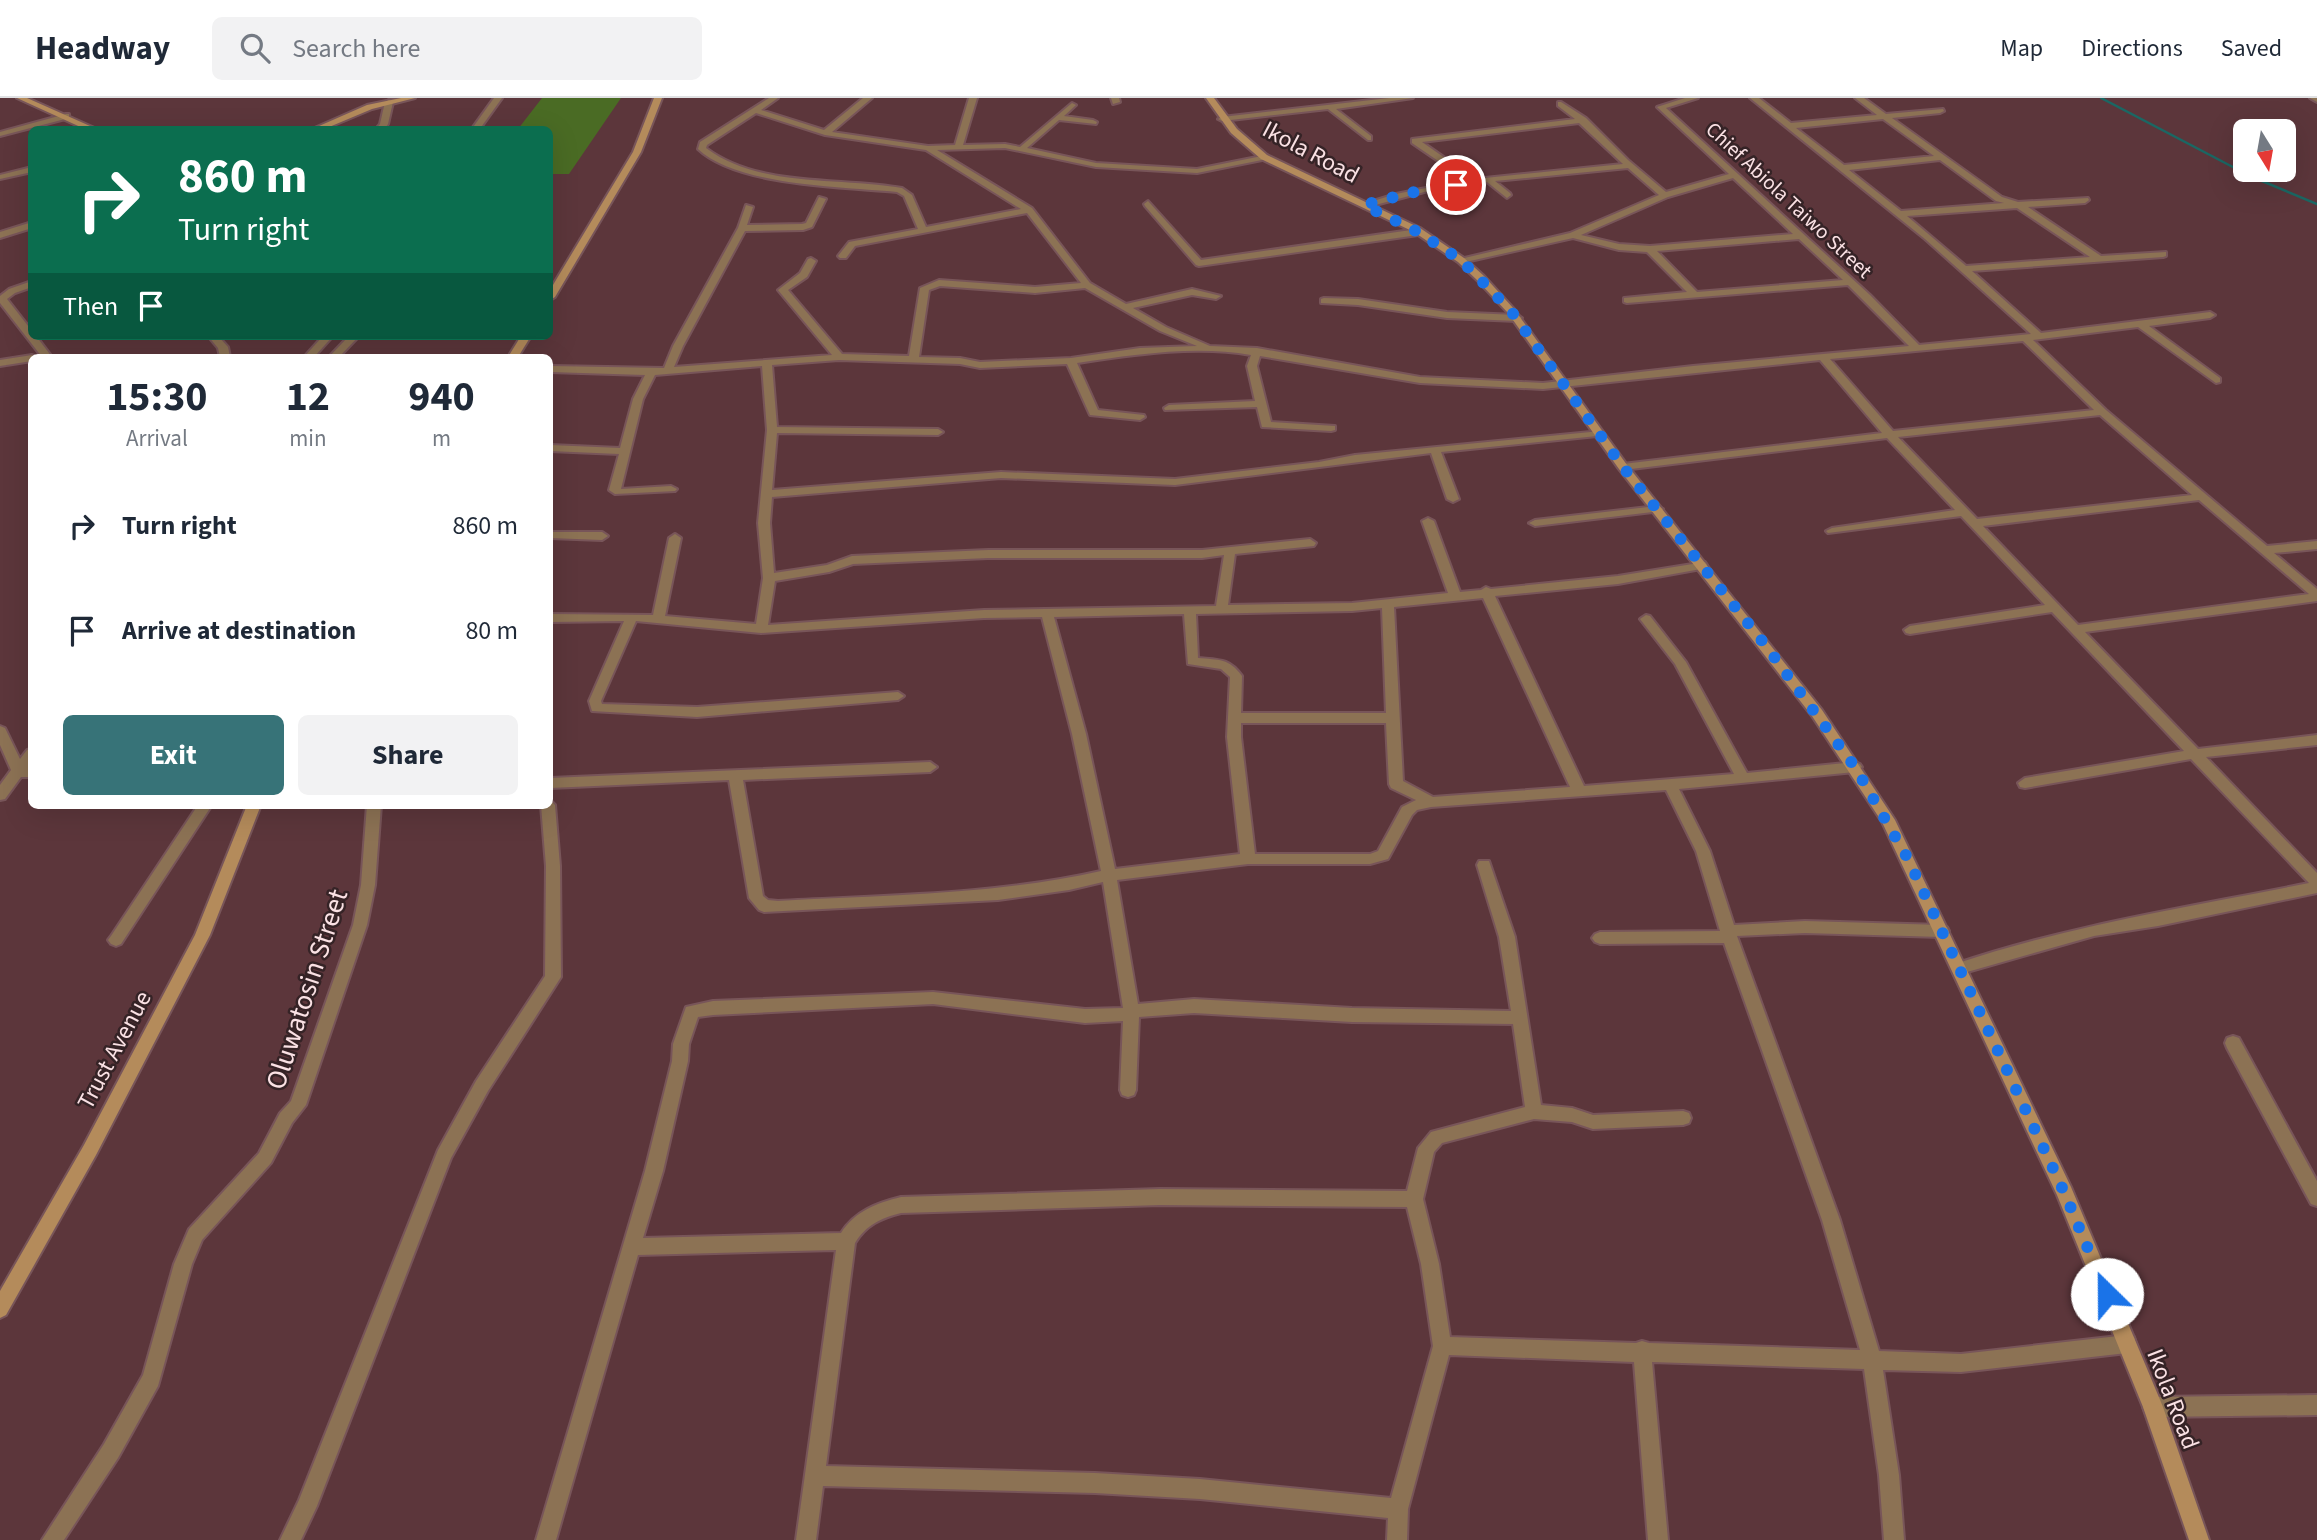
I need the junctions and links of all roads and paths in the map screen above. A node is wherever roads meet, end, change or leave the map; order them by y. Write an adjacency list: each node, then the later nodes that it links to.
1 (20, 98): 20 (street)
2 (411, 98): 14 (street)
3 (498, 98): 31 (street)
4 (658, 98): 75 (street)
5 (774, 98): 18 (street)
6 (868, 98): 33 (street)
7 (973, 98): 36 (street)
8 (1210, 98): 23 (street, Ikola Road)
9 (1409, 98): 17 (street)
10 (1694, 98): 13 (street, Chief Abiola Taiwo Street)
11 (1754, 98): 32 (street)
12 (1859, 98): 21 (street)
13 (1667, 100): 44 (street, Chief Abiola Taiwo Street)
14 (389, 102): 29 (street); 30 (street)
15 (1561, 104): 24 (street)
16 (1072, 106): 22 (street)
17 (1328, 106): 23 (street); 35 (street)
18 (757, 111): 33 (street); 60 (street)
19 (1940, 111): 21 (street)
20 (66, 116): 27 (street); 28 (street)
21 (1881, 116): 32 (street); 40 (street)
22 (1058, 118): 25 (street); 38 (street)
23 (1222, 119): 39 (street, Ikola Road)
24 (1583, 120): 41 (street); 47 (street)
25 (1093, 122)
26 (28, 126): 34 (street)
27 (29, 126)
28 (87, 126)
29 (325, 126)
30 (382, 126)
31 (478, 126)
32 (1789, 126): 42 (street)
33 (825, 133): 37 (street)
34 (0, 134)
35 (1368, 138)
36 (960, 146): 37 (street); 38 (street)
37 (928, 148): 56 (street)
38 (1023, 148): 39 (street)
39 (1264, 157): 53 (street, Ikola Road)
40 (1939, 158): 42 (street); 54 (street)
41 (1627, 166): 46 (street); 49 (street)
42 (1843, 168): 57 (street)
43 (28, 170): 45 (street)
44 (1736, 175): 49 (street); 64 (street, Chief Abiola Taiwo Street)
45 (0, 177)
46 (1490, 181): 47 (street); 48 (street)
47 (1476, 183): 53 (street)
48 (1507, 195)
49 (1665, 195): 63 (street)
50 (822, 199): 59 (street)
51 (2085, 200): 54 (street)
52 (1148, 204): 61 (street)
53 (1364, 205): 61 (street, Ikola Road)
54 (2021, 206): 57 (street); 69 (street)
55 (749, 207): 59 (street)
56 (1029, 209): 60 (street); 74 (street)
57 (1898, 214): 71 (street)
58 (28, 226): 62 (street)
59 (742, 228): 103 (street)
60 (923, 231): 67 (street)
61 (1418, 232): 68 (street, Ikola Road)
62 (0, 235)
63 (1573, 235): 65 (street); 68 (street)
64 (1800, 236): 65 (street); 72 (street, Chief Abiola Taiwo Street)
65 (1650, 249): 76 (street)
66 (2163, 254): 69 (street)
67 (843, 256)
68 (1461, 260): 82 (street, Ikola Road)
69 (2101, 260): 71 (street)
70 (811, 261): 95 (street)
71 (1966, 269): 85 (street)
72 (1850, 282): 76 (street); 89 (street, Chief Abiola Taiwo Street)
73 (28, 285): 84 (street)
74 (1087, 285): 80 (street); 98 (street)
75 (553, 292)
76 (1695, 295): 78 (street)
77 (1216, 296): 80 (street)
78 (1627, 300)
79 (1324, 301): 82 (street)
80 (1124, 307): 90 (street)
81 (2210, 315): 83 (street)
82 (1517, 318): 106 (street, Ikola Road)
83 (2138, 323): 85 (street); 105 (street)
84 (28, 333)
85 (2031, 337): 89 (street); 109 (street)
86 (33, 340): 92 (street)
87 (324, 340): 93 (street)
88 (350, 340): 94 (street)
89 (1915, 347): 96 (street)
90 (1210, 348): 91 (street); 99 (street)
91 (1257, 351): 106 (street); 107 (street)
92 (44, 354)
93 (312, 354)
94 (337, 354)
95 (839, 357): 98 (street); 101 (street)
96 (1824, 358): 106 (street); 115 (street)
97 (28, 359): 100 (street)
98 (914, 359): 99 (street)
99 (1071, 361): 110 (street)
100 (0, 363)
101 (767, 363): 103 (street); 112 (street)
102 (553, 369): 104 (street)
103 (668, 370): 104 (street)
104 (651, 372): 118 (street)
105 (2216, 380)
106 (1562, 383): 114 (street, Ikola Road)
107 (1261, 404): 108 (street); 111 (street)
108 (1169, 408)
109 (2102, 412): 115 (street); 122 (street)
110 (1140, 417)
111 (1331, 428)
112 (772, 430): 113 (street); 121 (street)
113 (938, 432)
114 (1597, 433): 117 (street); 119 (street, Ikola Road)
115 (1891, 436): 119 (street); 125 (street)
116 (553, 448): 118 (street)
117 (1435, 450): 121 (street); 123 (street)
118 (625, 452): 120 (street)
119 (1623, 467): 124 (street, Ikola Road)
120 (671, 489)
121 (766, 494): 138 (street)
122 (2200, 497): 128 (street); 135 (street)
123 (1453, 499)
124 (1657, 509): 127 (street); 137 (street, Ikola Road)
125 (1966, 512): 128 (street); 129 (street)
126 (1429, 521): 140 (street)
127 (1535, 523)
128 (1976, 523): 143 (street)
129 (1832, 531)
130 (553, 535): 131 (street)
131 (602, 536)
132 (675, 538): 149 (street)
133 (1310, 543): 136 (street)
134 (2317, 545): 135 (street)
135 (2264, 550): 141 (street)
136 (1230, 552): 138 (street); 144 (street)
137 (1701, 565): 139 (street); 161 (street, Ikola Road)
138 (769, 578): 151 (street)
139 (1486, 591): 140 (street); 168 (street)
140 (1455, 595): 142 (street)
141 (2317, 596): 152 (street)
142 (1388, 604): 144 (street); 156 (street)
143 (2056, 607): 152 (street); 153 (street)
144 (1221, 611): 145 (street)
145 (1191, 612): 146 (street); 155 (street)
146 (1046, 613): 151 (street); 177 (street)
147 (632, 617): 148 (street); 149 (street); 154 (street)
148 (553, 618)
149 (658, 619): 151 (street)
150 (1646, 620): 164 (street)
151 (761, 629)
152 (2075, 629): 159 (street)
153 (1910, 630)
154 (898, 696)
155 (1235, 718): 156 (street); 175 (street)
156 (1390, 718): 170 (street)
157 (0, 731): 162 (street)
158 (2317, 740): 159 (street)
159 (2193, 754): 166 (street); 178 (street)
160 (930, 767): 163 (street)
161 (1855, 767): 164 (street); 179 (street, Ikola Road)
162 (25, 772): 169 (street)
163 (735, 774): 165 (street); 177 (street)
164 (1742, 776): 167 (street)
165 (553, 783)
166 (2025, 783)
167 (1670, 785): 168 (street); 180 (street)
168 (1580, 793): 170 (street)
169 (0, 795)
170 (1431, 802): 175 (street)
171 (202, 809): 182 (street)
172 (252, 809): 194 (street, Trust Avenue)
173 (374, 809): 203 (street, Oluwatosin Street)
174 (548, 809): 204 (street)
175 (1248, 859): 177 (street)
176 (1484, 865): 185 (street)
177 (1109, 875): 184 (street)
178 (2317, 884): 183 (street)
179 (1942, 931): 180 (street); 183 (street, Ikola Road)
180 (1728, 934): 181 (street); 198 (street)
181 (1600, 938)
182 (116, 940)
183 (1960, 968): 195 (street, Ikola Road)
184 (1131, 1011): 185 (street); 187 (street); 193 (street)
185 (1519, 1018): 188 (street)
186 (2233, 1043): 190 (street)
187 (1128, 1090)
188 (1534, 1112): 189 (street); 191 (street)
189 (1683, 1118)
190 (2317, 1198)
191 (1414, 1199): 192 (street); 196 (street)
192 (846, 1241): 193 (street); 201 (street)
193 (631, 1247): 205 (street)
194 (0, 1309)
195 (2127, 1344): 198 (street); 200 (street, Ikola Road)
196 (1441, 1346): 197 (street); 202 (street)
197 (1642, 1350): 198 (street); 208 (street)
198 (1872, 1360): 209 (street)
199 (2317, 1405): 200 (street)
200 (2153, 1407): 210 (street, Ikola Road)
201 (816, 1476): 202 (street); 206 (street)
202 (1398, 1509): 207 (street)
203 (52, 1540)
204 (290, 1540)
205 (546, 1540)
206 (806, 1540)
207 (1397, 1540)
208 (1657, 1540)
209 (1894, 1540)
210 (2199, 1540)

